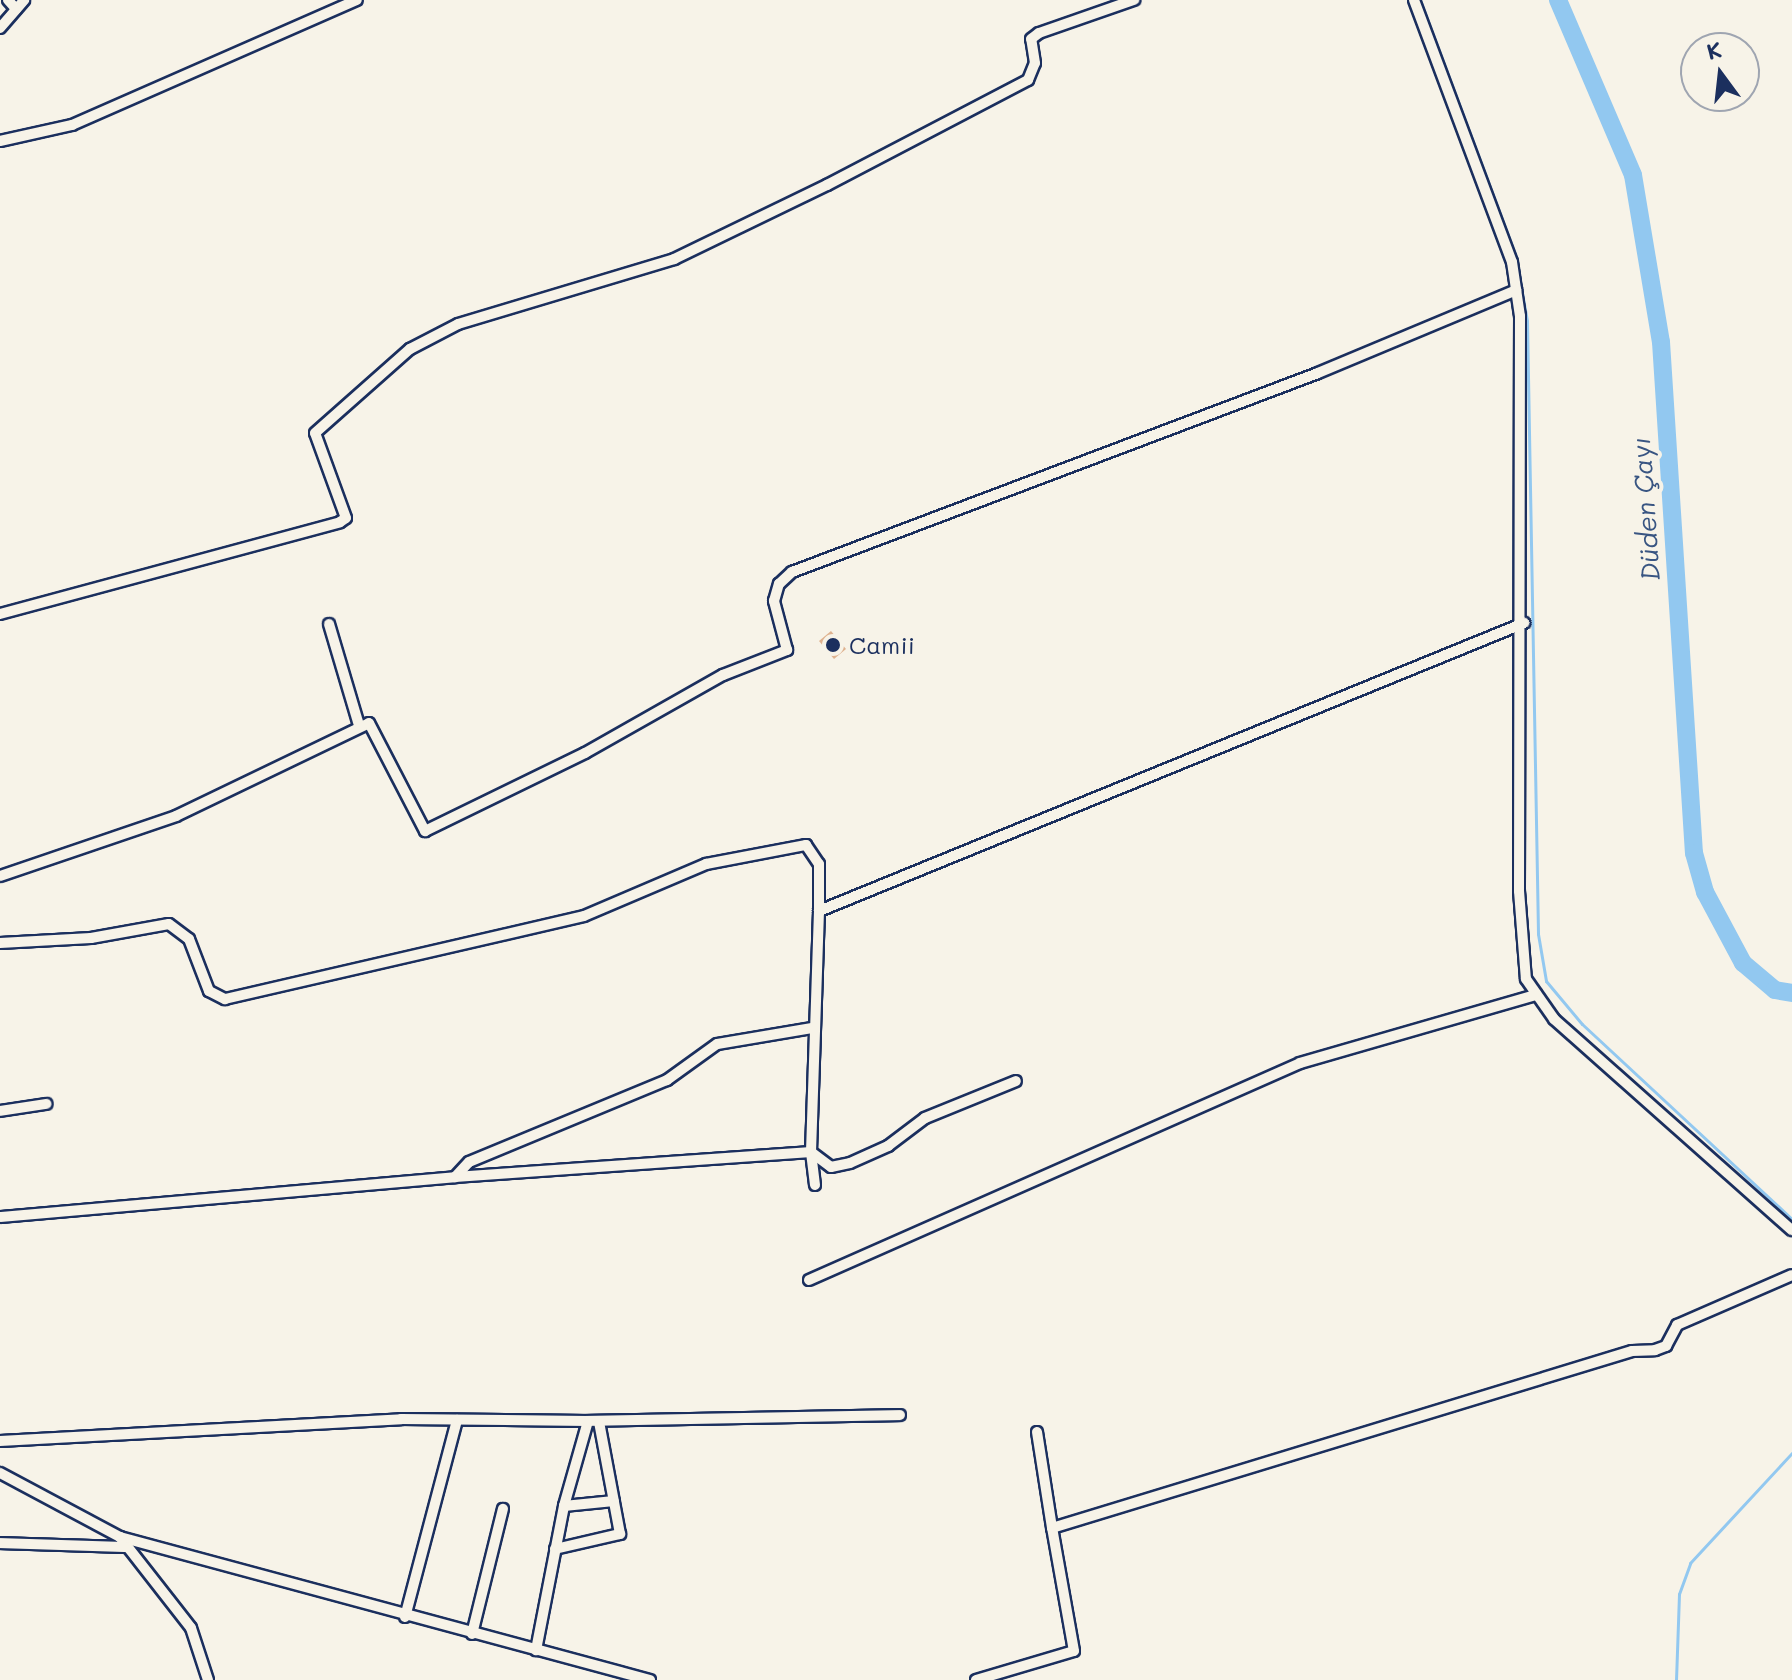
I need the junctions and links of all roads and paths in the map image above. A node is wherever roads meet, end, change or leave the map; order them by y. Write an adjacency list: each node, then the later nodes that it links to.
1 (8, 0): 6 (street)
2 (24, 0): 6 (street)
3 (357, 0): 8 (street)
4 (1134, 0): 10 (street)
5 (1414, 0): 9 (street)
6 (16, 9): 7 (street)
7 (0, 28)
8 (0, 141)
9 (1516, 290): 11 (street); 13 (street)
10 (0, 614)
11 (1524, 623): 15 (street); 17 (street)
12 (329, 624): 13 (street)
13 (359, 725): 14 (street)
14 (0, 876)
15 (819, 911): 16 (street); 18 (street)
16 (0, 943)
17 (1536, 995): 26 (street); 28 (street)
18 (812, 1028): 22 (street); 23 (street)
19 (1016, 1081): 22 (street)
20 (46, 1104): 21 (street)
21 (0, 1111)
22 (811, 1152): 23 (street); 24 (street)
23 (455, 1177): 25 (street)
24 (815, 1185)
25 (0, 1217)
26 (1792, 1230)
27 (1792, 1275): 38 (street)
28 (809, 1280)
29 (900, 1415): 31 (street)
30 (457, 1420): 31 (street); 33 (street); 43 (street)
31 (594, 1422): 35 (street); 36 (street)
32 (1037, 1432): 38 (street)
33 (0, 1441)
34 (0, 1473): 39 (street)
35 (614, 1501): 36 (street); 42 (street)
36 (564, 1506): 42 (street)
37 (503, 1509): 44 (street)
38 (1052, 1528): 48 (street)
39 (120, 1537): 41 (street); 43 (street)
40 (0, 1543): 41 (street)
41 (127, 1547): 46 (street)
42 (555, 1549): 45 (street)
43 (405, 1617): 44 (street)
44 (472, 1634): 45 (street)
45 (536, 1650): 47 (street)
46 (208, 1680)
47 (650, 1680)
48 (976, 1680)

